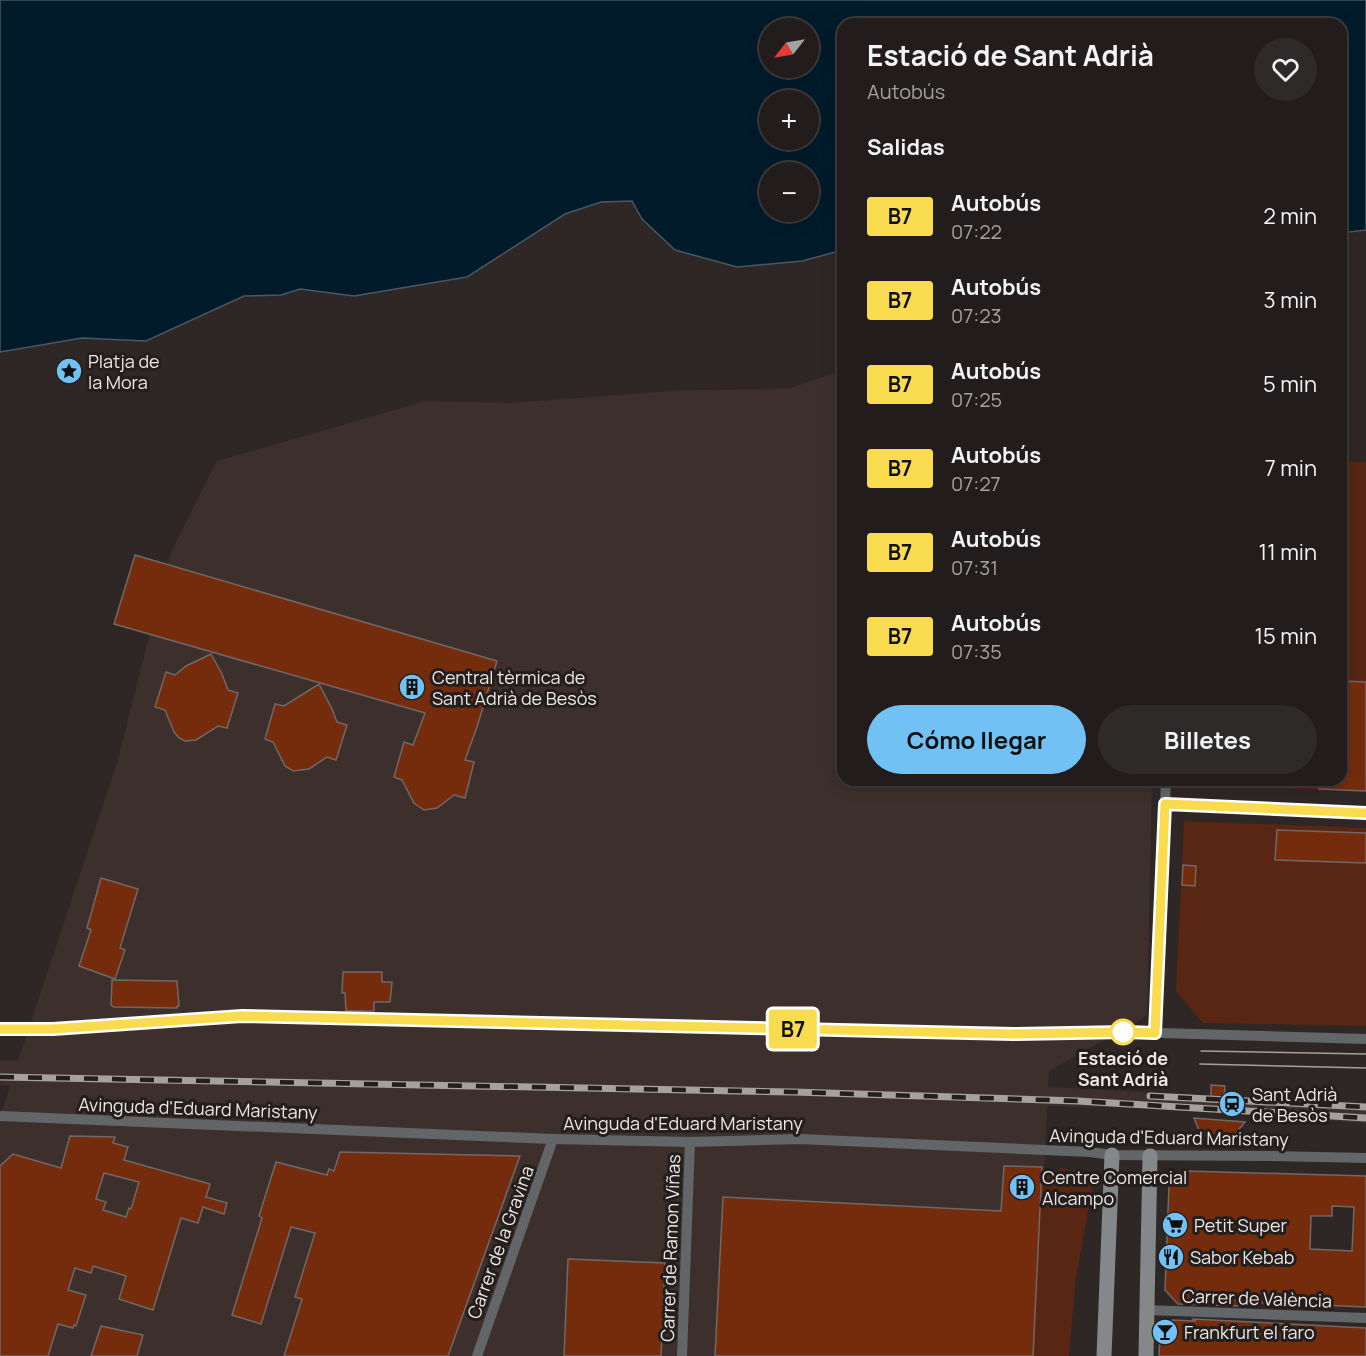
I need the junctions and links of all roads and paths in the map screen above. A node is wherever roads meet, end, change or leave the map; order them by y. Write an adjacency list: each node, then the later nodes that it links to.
1 (1166, 786): 2 (street)
2 (1165, 804): 3 (street); 5 (street)
3 (1366, 813)
4 (3, 1029): 5 (street)
5 (1155, 1033): 6 (street)
6 (1366, 1039)
7 (0, 1116): 8 (street, Avinguda d'Eduard Maristany)
8 (553, 1139): 9 (street, Avinguda d'Eduard Maristany); 15 (street, Carrer de la Gravina)
9 (690, 1142): 10 (street, Avinguda d'Eduard Maristany); 16 (street, Carrer de Ramon Viñas)
10 (1112, 1155): 11 (street, Avinguda d'Eduard Maristany); 17 (street)
11 (1150, 1156): 12 (street, Avinguda d'Eduard Maristany); 13 (street)
12 (1366, 1158)
13 (1147, 1310): 14 (street, Carrer de València); 18 (street)
14 (1366, 1318)
15 (477, 1356)
16 (682, 1356)
17 (1104, 1356)
18 (1146, 1356)

